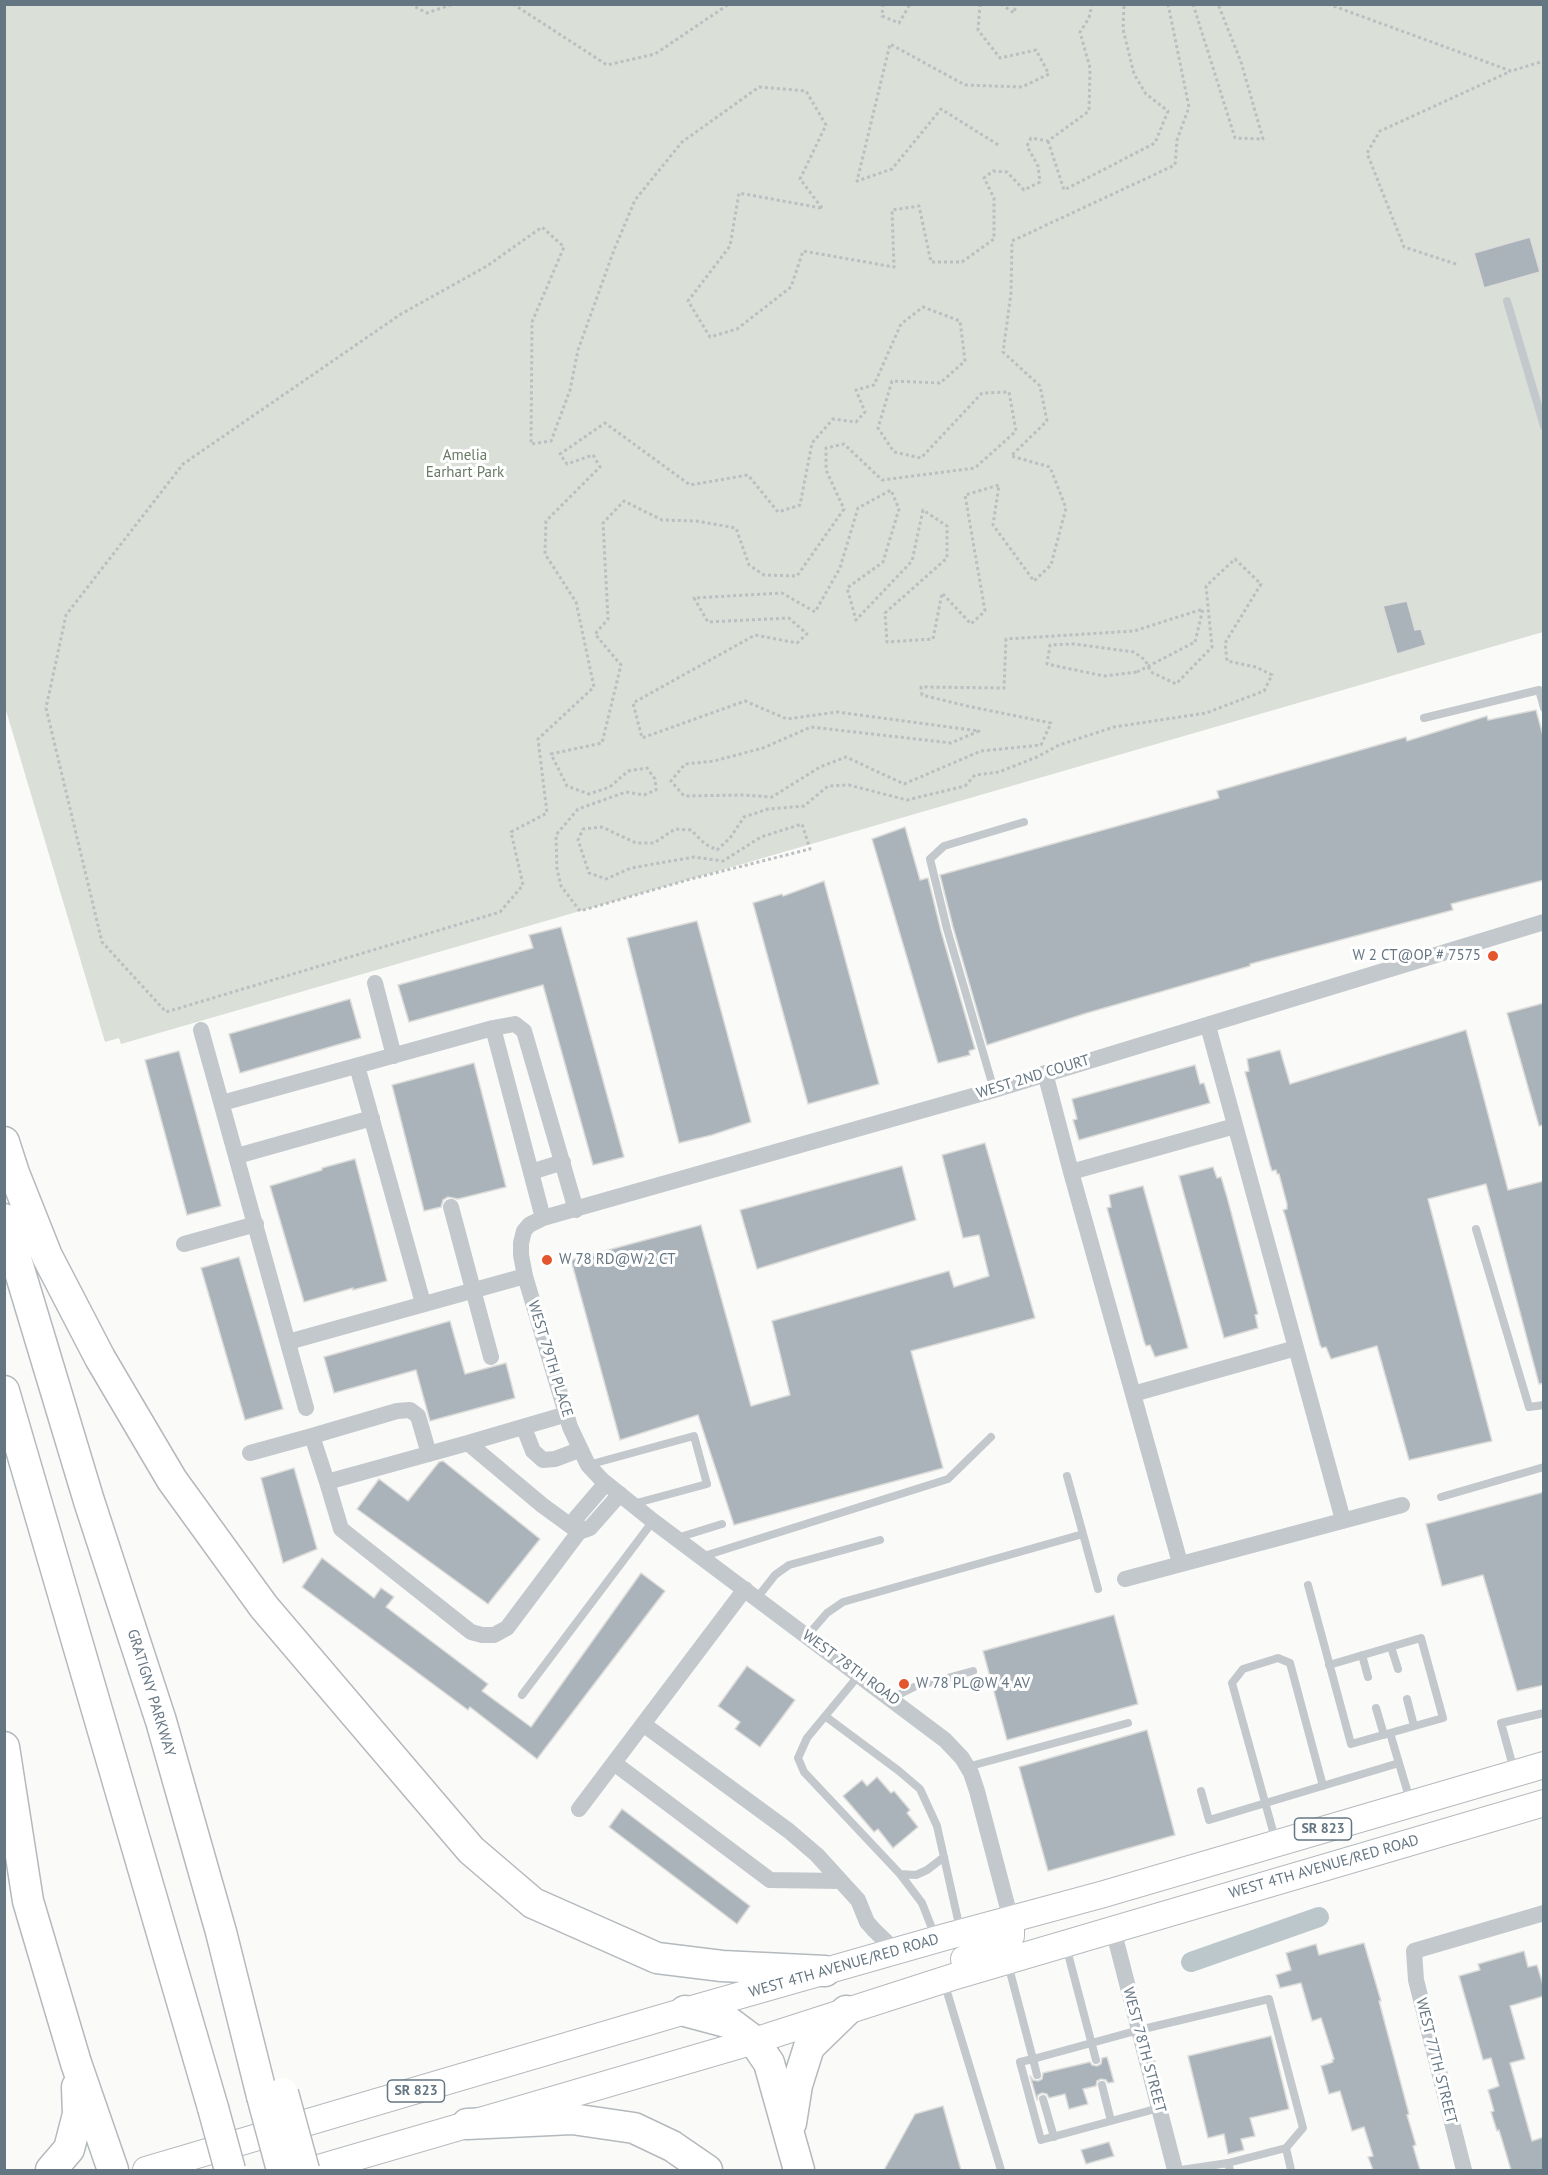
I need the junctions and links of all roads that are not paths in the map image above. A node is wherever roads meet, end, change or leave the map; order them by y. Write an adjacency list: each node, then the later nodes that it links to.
1 (1507, 301): 2 (lane)
2 (1544, 426)
3 (1544, 708): 4 (lane)
4 (1424, 718)
5 (1024, 822): 14 (lane)
6 (1544, 922): 8 (street, WEST 2ND COURT)
7 (375, 982): 11 (street)
8 (1208, 1026): 13 (street, WEST 2ND COURT); 17 (street)
9 (493, 1028): 11 (street); 20 (street); 21 (street)
10 (201, 1030): 15 (street)
11 (394, 1056): 12 (street)
12 (357, 1066): 15 (street); 16 (street)
13 (1045, 1073): 14 (street, WEST 2ND COURT); 22 (street)
14 (994, 1089): 24 (street, WEST 2ND COURT)
15 (222, 1103): 19 (street)
16 (372, 1118): 19 (street); 33 (street)
17 (1235, 1126): 22 (street); 35 (street)
18 (4, 1142): 112 (highway)
19 (237, 1156): 27 (street)
20 (563, 1162): 21 (street); 24 (street)
21 (531, 1172): 25 (street)
22 (1071, 1172): 38 (street)
23 (451, 1207): 32 (street)
24 (576, 1210): 25 (street, WEST 2ND COURT)
25 (543, 1218): 29 (street, WEST 2ND COURT)
26 (4, 1219): 125 (highway, GRATIGNY PARKWAY)
27 (256, 1224): 30 (street); 34 (street)
28 (1476, 1229): 39 (lane)
29 (524, 1231): 31 (street, WEST 79TH PLACE)
30 (184, 1244)
31 (525, 1276): 32 (street); 41 (street, WEST 79TH PLACE)
32 (473, 1289): 33 (street); 36 (street)
33 (423, 1303): 34 (street)
34 (288, 1342): 40 (street)
35 (1296, 1348): 38 (street); 57 (street)
36 (491, 1357)
37 (4, 1391): 137 (highway, bridge)
38 (1133, 1394): 65 (street)
39 (1544, 1405)
40 (306, 1408)
41 (567, 1414): 42 (street); 46 (street, WEST 79TH PLACE)
42 (524, 1428): 45 (street); 46 (street)
43 (312, 1436): 47 (street); 48 (street); 53 (street)
44 (991, 1437): 64 (lane)
45 (468, 1443): 48 (street); 60 (street)
46 (579, 1450): 49 (street, WEST 79TH PLACE)
47 (250, 1453)
48 (429, 1454): 53 (street)
49 (588, 1465): 52 (street, WEST 79TH PLACE); 55 (lane)
50 (1544, 1467): 54 (lane)
51 (1067, 1476): 61 (lane)
52 (604, 1481): 55 (street, WEST 78TH ROAD); 60 (street)
53 (327, 1482): 60 (street)
54 (1441, 1497)
55 (626, 1499): 58 (street, WEST 78TH ROAD); 60 (street)
56 (1402, 1505): 57 (street)
57 (1343, 1520): 65 (street)
58 (653, 1521): 62 (street, WEST 78TH ROAD); 78 (lane)
59 (722, 1524): 62 (lane)
60 (579, 1532)
61 (1083, 1534): 68 (lane); 70 (lane)
62 (677, 1539): 64 (street, WEST 78TH ROAD)
63 (880, 1540): 69 (lane)
64 (701, 1557): 69 (street, WEST 78TH ROAD)
65 (1180, 1563): 66 (street)
66 (1125, 1579)
67 (1308, 1585): 73 (lane)
68 (1098, 1590)
69 (751, 1594): 70 (street, WEST 78TH ROAD); 85 (street)
70 (807, 1636): 76 (street, WEST 78TH ROAD)
71 (1391, 1647): 72 (lane); 74 (lane); 86 (lane)
72 (1362, 1655): 73 (lane); 77 (lane)
73 (1329, 1665): 87 (lane)
74 (1398, 1670)
75 (973, 1671): 79 (lane)
76 (859, 1675): 79 (street, WEST 78TH ROAD); 83 (lane)
77 (1368, 1677)
78 (522, 1695)
79 (892, 1698): 92 (street, WEST 78TH ROAD)
80 (1407, 1699): 86 (lane)
81 (1376, 1708): 87 (lane)
82 (1544, 1713): 93 (lane)
83 (825, 1716): 101 (lane); 102 (lane)
84 (1128, 1722): 92 (lane)
85 (643, 1724): 89 (street); 103 (street)
86 (1414, 1726): 87 (lane)
87 (1387, 1734): 90 (lane)
88 (4, 1747): 122 (highway)
89 (614, 1763): 99 (street); 103 (street)
90 (1400, 1763): 94 (lane); 98 (lane)
91 (1544, 1765): 93 (main road, WEST 4TH AVENUE/RED ROAD / SR 823)
92 (967, 1767): 105 (street, WEST 78TH ROAD)
93 (1515, 1773): 98 (main road, WEST 4TH AVENUE/RED ROAD / SR 823)
94 (1323, 1786): 96 (lane); 96 (lane)
95 (1201, 1791): 96 (lane)
96 (1265, 1803): 100 (lane)
97 (1544, 1803): 106 (main road, WEST 4TH AVENUE/RED ROAD / SR 823)
98 (1411, 1804): 100 (main road, WEST 4TH AVENUE/RED ROAD / SR 823)
99 (579, 1809)
100 (1276, 1843): 105 (main road, WEST 4TH AVENUE/RED ROAD / SR 823)
101 (944, 1857): 102 (lane); 107 (lane)
102 (900, 1874): 108 (lane)
103 (841, 1881): 110 (street)
104 (1544, 1913): 147 (street, WEST 77TH STREET)
105 (1011, 1920): 107 (main road, WEST 4TH AVENUE/RED ROAD / SR 823); 114 (main road)
106 (1113, 1929): 109 (main road, WEST 4TH AVENUE/RED ROAD / SR 823); 117 (street, WEST 78TH STREET)
107 (961, 1934): 108 (main road, WEST 4TH AVENUE/RED ROAD / SR 823)
108 (936, 1940): 110 (main road, WEST 4TH AVENUE/RED ROAD / SR 823)
109 (1065, 1943): 111 (main road, WEST 4TH AVENUE/RED ROAD / SR 823); 119 (lane)
110 (896, 1951): 112 (main road, WEST 4TH AVENUE/RED ROAD / SR 823)
111 (1007, 1961): 113 (main road, WEST 4TH AVENUE/RED ROAD / SR 823); 120 (lane)
112 (825, 1971): 115 (main road, WEST 4TH AVENUE/RED ROAD / SR 823)
113 (943, 1980): 114 (main road, WEST 4TH AVENUE/RED ROAD / SR 823); 143 (lane)
114 (901, 1994): 116 (main road, WEST 4TH AVENUE/RED ROAD / SR 823)
115 (686, 2011): 118 (highway); 136 (main road, WEST 4TH AVENUE/RED ROAD / SR 823)
116 (846, 2011): 118 (main road, WEST 4TH AVENUE/RED ROAD / SR 823); 130 (highway)
117 (1139, 2030): 119 (lane); 127 (street, WEST 78TH STREET); 132 (lane)
118 (754, 2041): 129 (main road, WEST 4TH AVENUE/RED ROAD / SR 823); 130 (highway)
119 (1092, 2043): 120 (lane); 121 (lane)
120 (1034, 2059): 123 (lane); 131 (lane)
121 (1096, 2060)
122 (76, 2063): 134 (highway); 135 (highway)
123 (1037, 2075)
124 (1102, 2085): 128 (lane)
125 (272, 2094): 138 (highway, GRATIGNY PARKWAY, bridge); 139 (highway, bridge)
126 (1043, 2099): 131 (lane)
127 (1159, 2108): 128 (lane); 144 (street, WEST 78TH STREET)
128 (1111, 2121): 131 (lane)
129 (467, 2124): 140 (main road, WEST 4TH AVENUE/RED ROAD / SR 823); 141 (highway)
130 (790, 2135): 142 (highway)
131 (1054, 2137)
132 (1286, 2148): 133 (lane); 146 (lane)
133 (1229, 2167): 145 (lane)
134 (51, 2170)
135 (113, 2170)
136 (146, 2170)
137 (230, 2170)
138 (282, 2170)
139 (304, 2170)
140 (312, 2170)
141 (707, 2170)
142 (799, 2170)
143 (1001, 2170)
144 (1175, 2170)
145 (1181, 2170)
146 (1292, 2170)
147 (1464, 2170)

